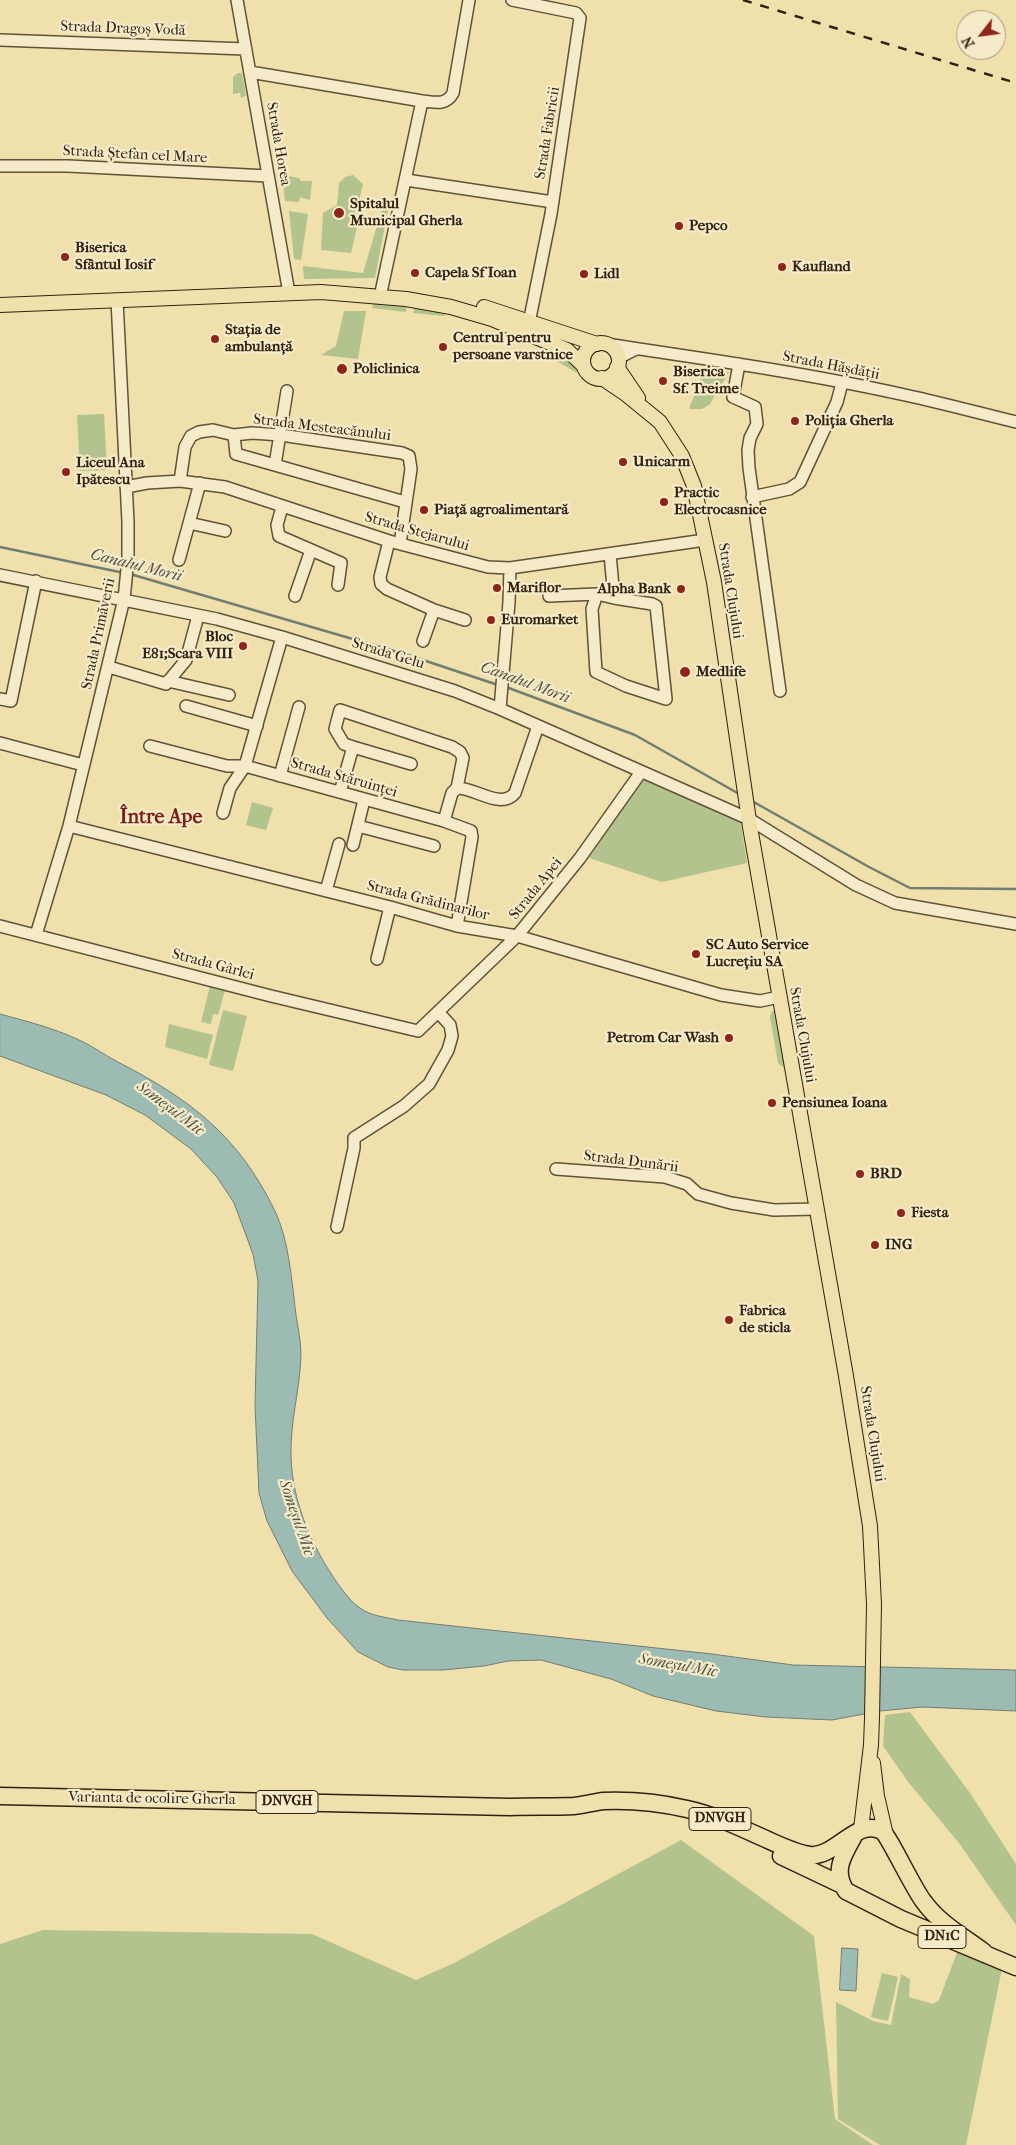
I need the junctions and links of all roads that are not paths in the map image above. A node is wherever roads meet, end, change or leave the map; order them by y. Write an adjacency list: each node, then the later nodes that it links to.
1 (237, 0): 5 (street, Strada Horea)
2 (469, 0): 7 (street)
3 (512, 0): 11 (street, Strada Fabricii)
4 (0, 40): 5 (street, Strada Dragoș Vodă)
5 (246, 49): 6 (street, Strada Horea)
6 (250, 72): 7 (street); 9 (street, Strada Horea)
7 (422, 101): 10 (street)
8 (0, 166): 9 (street, Strada Ștefan cel Mare)
9 (268, 176): 13 (street, Strada Horea)
10 (406, 180): 11 (street); 12 (street)
11 (553, 202): 17 (street, Strada Fabricii)
12 (381, 292): 13 (main road); 16 (main road)
13 (288, 293): 14 (main road)
14 (117, 300): 15 (main road); 34 (street, Strada Primăverii)
15 (0, 305)
16 (507, 320): 17 (main road); 18 (main road, Strada Clujului)
17 (529, 323): 18 (street); 19 (main road)
18 (544, 342): 23 (main road, Strada Clujului)
19 (601, 344): 20 (street, Strada Hășdății); 21 (main road, Strada Clujului); 23 (main road)
20 (638, 349): 21 (street); 22 (street, Strada Hășdății)
21 (618, 363): 24 (main road); 27 (main road, Strada Clujului)
22 (739, 364): 25 (street, Strada Hășdății); 35 (street)
23 (584, 366): 24 (main road, Strada Clujului)
24 (602, 378): 27 (main road, Strada Clujului)
25 (842, 383): 28 (street, Strada Hășdății); 35 (street)
26 (287, 392): 30 (street)
27 (644, 407): 40 (main road, Strada Clujului)
28 (1016, 422)
29 (234, 435): 30 (street, Strada Mesteacănului); 31 (street); 32 (street, Strada Mesteacănului)
30 (281, 435): 31 (street); 36 (street, Strada Mesteacănului)
31 (275, 465): 36 (street)
32 (180, 481): 33 (street, Strada Stejarului); 34 (street, Strada Stejarului)
33 (200, 483): 37 (street, Strada Stejarului); 38 (street)
34 (126, 487): 53 (street, Strada Primăverii)
35 (752, 497): 61 (street)
36 (406, 502): 41 (street, Strada Mesteacănului)
37 (282, 506): 41 (street, Strada Stejarului); 42 (street)
38 (189, 522): 39 (street); 44 (street)
39 (225, 531)
40 (705, 540): 43 (street, Strada Stejarului); 81 (main road, Strada Clujului)
41 (395, 542): 45 (street, Strada Stejarului); 54 (street, Strada Mesteacănului)
42 (311, 550): 48 (street); 50 (street)
43 (610, 554): 45 (street, Strada Stejarului); 52 (street)
44 (179, 560)
45 (510, 568): 66 (street)
46 (0, 575): 47 (street, Strada Gelu)
47 (36, 582): 53 (street, Strada Gelu); 63 (street)
48 (338, 585)
49 (597, 594): 51 (street); 52 (street); 52 (street)
50 (295, 596)
51 (549, 596)
52 (614, 598)
53 (124, 599): 55 (street, Strada Gelu); 59 (street, Strada Primăverii)
54 (434, 610): 56 (street); 58 (street)
55 (198, 616): 57 (street, Strada Gelu); 60 (street)
56 (465, 620)
57 (282, 637): 66 (street, Strada Gelu); 67 (street)
58 (423, 641)
59 (108, 668): 60 (street); 73 (street, Strada Primăverii)
60 (168, 682): 62 (street)
61 (780, 691)
62 (229, 695)
63 (5, 700)
64 (186, 706): 67 (street)
65 (299, 707): 76 (street)
66 (500, 709): 68 (street, Strada Gelu)
67 (257, 726): 74 (street)
68 (538, 726): 75 (street, Strada Gelu); 77 (street)
69 (0, 743): 73 (street)
70 (150, 746): 74 (street, Strada Stăruinței)
71 (353, 747): 72 (street); 77 (street); 78 (street)
72 (411, 764)
73 (83, 765): 83 (street, Strada Primăverii)
74 (245, 766): 76 (street, Strada Stăruinței); 80 (street)
75 (641, 772): 81 (street, Strada Gelu); 94 (street, Strada Apei)
76 (280, 776): 78 (street, Strada Stăruinței)
77 (457, 788): 82 (street)
78 (340, 792): 79 (street, Strada Stăruinței)
79 (364, 800): 82 (street, Strada Stăruinței); 84 (street)
80 (223, 813)
81 (748, 813): 90 (street, Strada Gelu); 96 (main road, Strada Clujului)
82 (444, 821): 91 (street, Strada Stăruinței)
83 (69, 826): 88 (street, Strada Grădinarilor); 93 (street, Strada Primăverii)
84 (358, 826): 86 (street); 87 (street)
85 (339, 844): 88 (street)
86 (353, 844)
87 (434, 846)
88 (326, 891): 89 (street, Strada Grădinarilor)
89 (390, 906): 91 (street, Strada Grădinarilor); 95 (street)
90 (1016, 924)
91 (458, 926): 94 (street, Strada Grădinarilor)
92 (5, 928): 93 (street, Strada Gârlei)
93 (36, 935): 98 (street, Strada Gârlei)
94 (517, 936): 96 (street, Strada Grădinarilor); 97 (street, Strada Apei)
95 (377, 959)
96 (779, 997): 100 (main road, Strada Clujului)
97 (439, 1013): 98 (street, Strada Apei); 101 (street)
98 (418, 1030)
99 (556, 1169): 100 (street, Strada Dunării)
100 (817, 1209): 102 (main road, Strada Clujului)
101 (337, 1227)
102 (871, 1745): 105 (main road, Strada Clujului); 106 (main road, Strada Clujului)
103 (0, 1796): 104 (highway, Varianta de ocolire Gherla / DNVGH)
104 (574, 1806): 105 (highway, Varianta de ocolire Gherla / DNVGH); 107 (highway, Varianta de ocolire Gherla / DNVGH)
105 (858, 1832): 106 (highway); 107 (highway)
106 (886, 1835): 108 (highway)
107 (842, 1885): 109 (highway, Varianta de ocolire Gherla)
108 (923, 1902): 109 (highway); 110 (highway, DN1C)
109 (901, 1919): 110 (highway, DN1C)
110 (984, 1952): 111 (highway, DN1C)
111 (1016, 1967)

